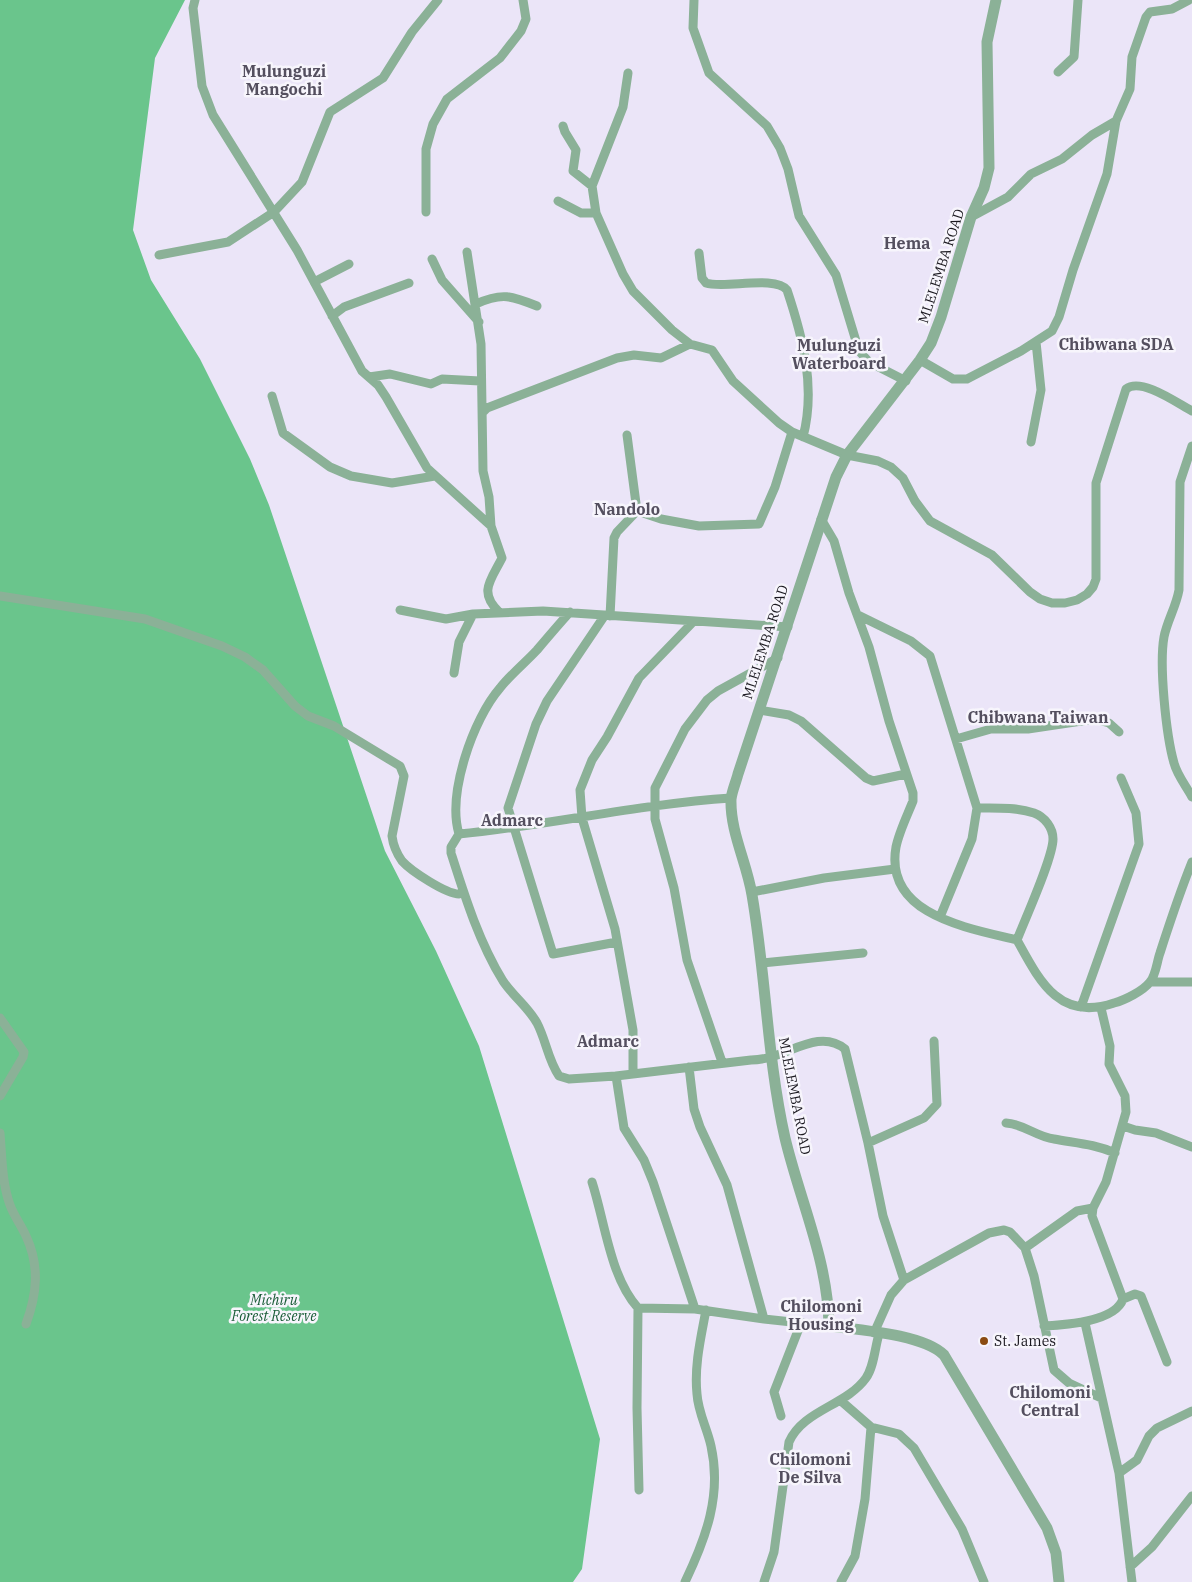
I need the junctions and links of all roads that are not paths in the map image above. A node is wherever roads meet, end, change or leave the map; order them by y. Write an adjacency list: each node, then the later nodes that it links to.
1 (194, 0): 14 (street)
2 (438, 0): 14 (street)
3 (522, 0): 15 (street)
4 (694, 0): 33 (street)
5 (996, 0): 17 (street, MLELEMBA ROAD)
6 (1078, 0): 8 (street)
7 (1189, 0): 10 (street)
8 (1058, 72)
9 (628, 73): 12 (street)
10 (1116, 121): 17 (street); 29 (street)
11 (563, 126): 12 (street)
12 (592, 186): 16 (street)
13 (558, 201): 16 (street)
14 (274, 212): 20 (street); 23 (street)
15 (426, 212)
16 (596, 213): 30 (street)
17 (971, 217): 31 (street, MLELEMBA ROAD)
18 (467, 252): 25 (street)
19 (699, 253): 40 (street)
20 (159, 254)
21 (432, 259): 28 (street)
22 (349, 264): 23 (street)
23 (314, 282): 27 (street)
24 (409, 283): 27 (street)
25 (476, 304): 26 (street); 28 (street)
26 (537, 306)
27 (332, 316): 32 (street)
28 (480, 322): 34 (street)
29 (1036, 342): 31 (street); 41 (street)
30 (690, 344): 37 (street); 38 (street)
31 (920, 360): 33 (street, MLELEMBA ROAD)
32 (369, 377): 34 (street); 44 (street)
33 (906, 380): 43 (street, MLELEMBA ROAD)
34 (480, 381): 37 (street)
35 (272, 396): 44 (street)
36 (1192, 411): 43 (street)
37 (483, 412): 47 (street)
38 (792, 432): 40 (street); 45 (street)
39 (627, 435): 45 (street)
40 (803, 437): 43 (street)
41 (1031, 442)
42 (1192, 446): 64 (street)
43 (847, 455): 46 (street, MLELEMBA ROAD)
44 (436, 476): 47 (street)
45 (637, 512): 53 (street)
46 (821, 519): 54 (street); 56 (street, MLELEMBA ROAD)
47 (491, 526): 50 (street)
48 (0, 596): 73 (street)
49 (400, 610): 52 (street)
50 (498, 612): 51 (street); 52 (street)
51 (570, 612): 53 (street); 70 (street)
52 (473, 614): 58 (street)
53 (607, 616): 55 (street); 69 (street)
54 (858, 616): 61 (street); 62 (street)
55 (693, 622): 56 (street); 68 (street)
56 (788, 626): 57 (street, MLELEMBA ROAD)
57 (778, 658): 59 (street, MLELEMBA ROAD); 66 (street)
58 (454, 673)
59 (759, 710): 62 (street); 65 (street, MLELEMBA ROAD)
60 (1119, 732): 61 (street)
61 (956, 739): 67 (street)
62 (906, 774): 72 (street)
63 (1122, 778): 82 (street)
64 (1192, 797)
65 (731, 798): 66 (street); 74 (street, MLELEMBA ROAD)
66 (654, 807): 68 (street); 87 (street)
67 (977, 808): 75 (street); 76 (street)
68 (582, 818): 69 (street); 77 (street)
69 (515, 829): 70 (street); 77 (street)
70 (459, 834): 73 (street)
71 (1192, 862): 80 (street)
72 (895, 869): 74 (street); 75 (street)
73 (462, 892): 90 (street)
74 (752, 892): 79 (street, MLELEMBA ROAD)
75 (940, 918): 76 (street)
76 (1017, 940): 82 (street)
77 (617, 942): 89 (street)
78 (863, 953): 79 (street)
79 (762, 963): 86 (street, MLELEMBA ROAD)
80 (1150, 982): 81 (street); 83 (street)
81 (1192, 982)
82 (1081, 1007): 83 (street)
83 (1101, 1008): 93 (street)
84 (0, 1018): 91 (street)
85 (934, 1041): 95 (street)
86 (770, 1058): 87 (street); 95 (street); 110 (street, MLELEMBA ROAD)
87 (722, 1062): 88 (street)
88 (689, 1067): 89 (street); 106 (street)
89 (633, 1073): 90 (street)
90 (616, 1076): 104 (street)
91 (0, 1096)
92 (1006, 1123): 97 (street)
93 (1123, 1126): 96 (street); 97 (street)
94 (0, 1133): 108 (street)
95 (868, 1143): 101 (street)
96 (1192, 1147)
97 (1115, 1153): 99 (street)
98 (592, 1182): 103 (street)
99 (1093, 1208): 100 (street); 102 (street)
100 (1025, 1248): 101 (street); 111 (street)
101 (904, 1280): 112 (street)
102 (1123, 1299): 107 (street); 113 (street)
103 (638, 1308): 104 (street); 120 (street)
104 (695, 1308): 105 (street)
105 (706, 1310): 106 (street); 123 (street)
106 (764, 1319): 109 (street)
107 (1085, 1323): 111 (street); 114 (street)
108 (26, 1324)
109 (801, 1324): 110 (street); 117 (street)
110 (829, 1326): 112 (street)
111 (1044, 1326): 114 (street)
112 (877, 1333): 115 (street); 127 (street)
113 (1167, 1362)
114 (1101, 1398): 119 (street)
115 (840, 1400): 118 (street); 124 (street)
116 (1192, 1411): 119 (street)
117 (781, 1416)
118 (871, 1427): 125 (street); 126 (street)
119 (1119, 1473): 122 (street)
120 (640, 1490)
121 (1192, 1496): 122 (street)
122 (1130, 1567): 128 (street)
123 (685, 1582)
124 (764, 1582)
125 (842, 1582)
126 (984, 1582)
127 (1059, 1582)
128 (1132, 1582)

